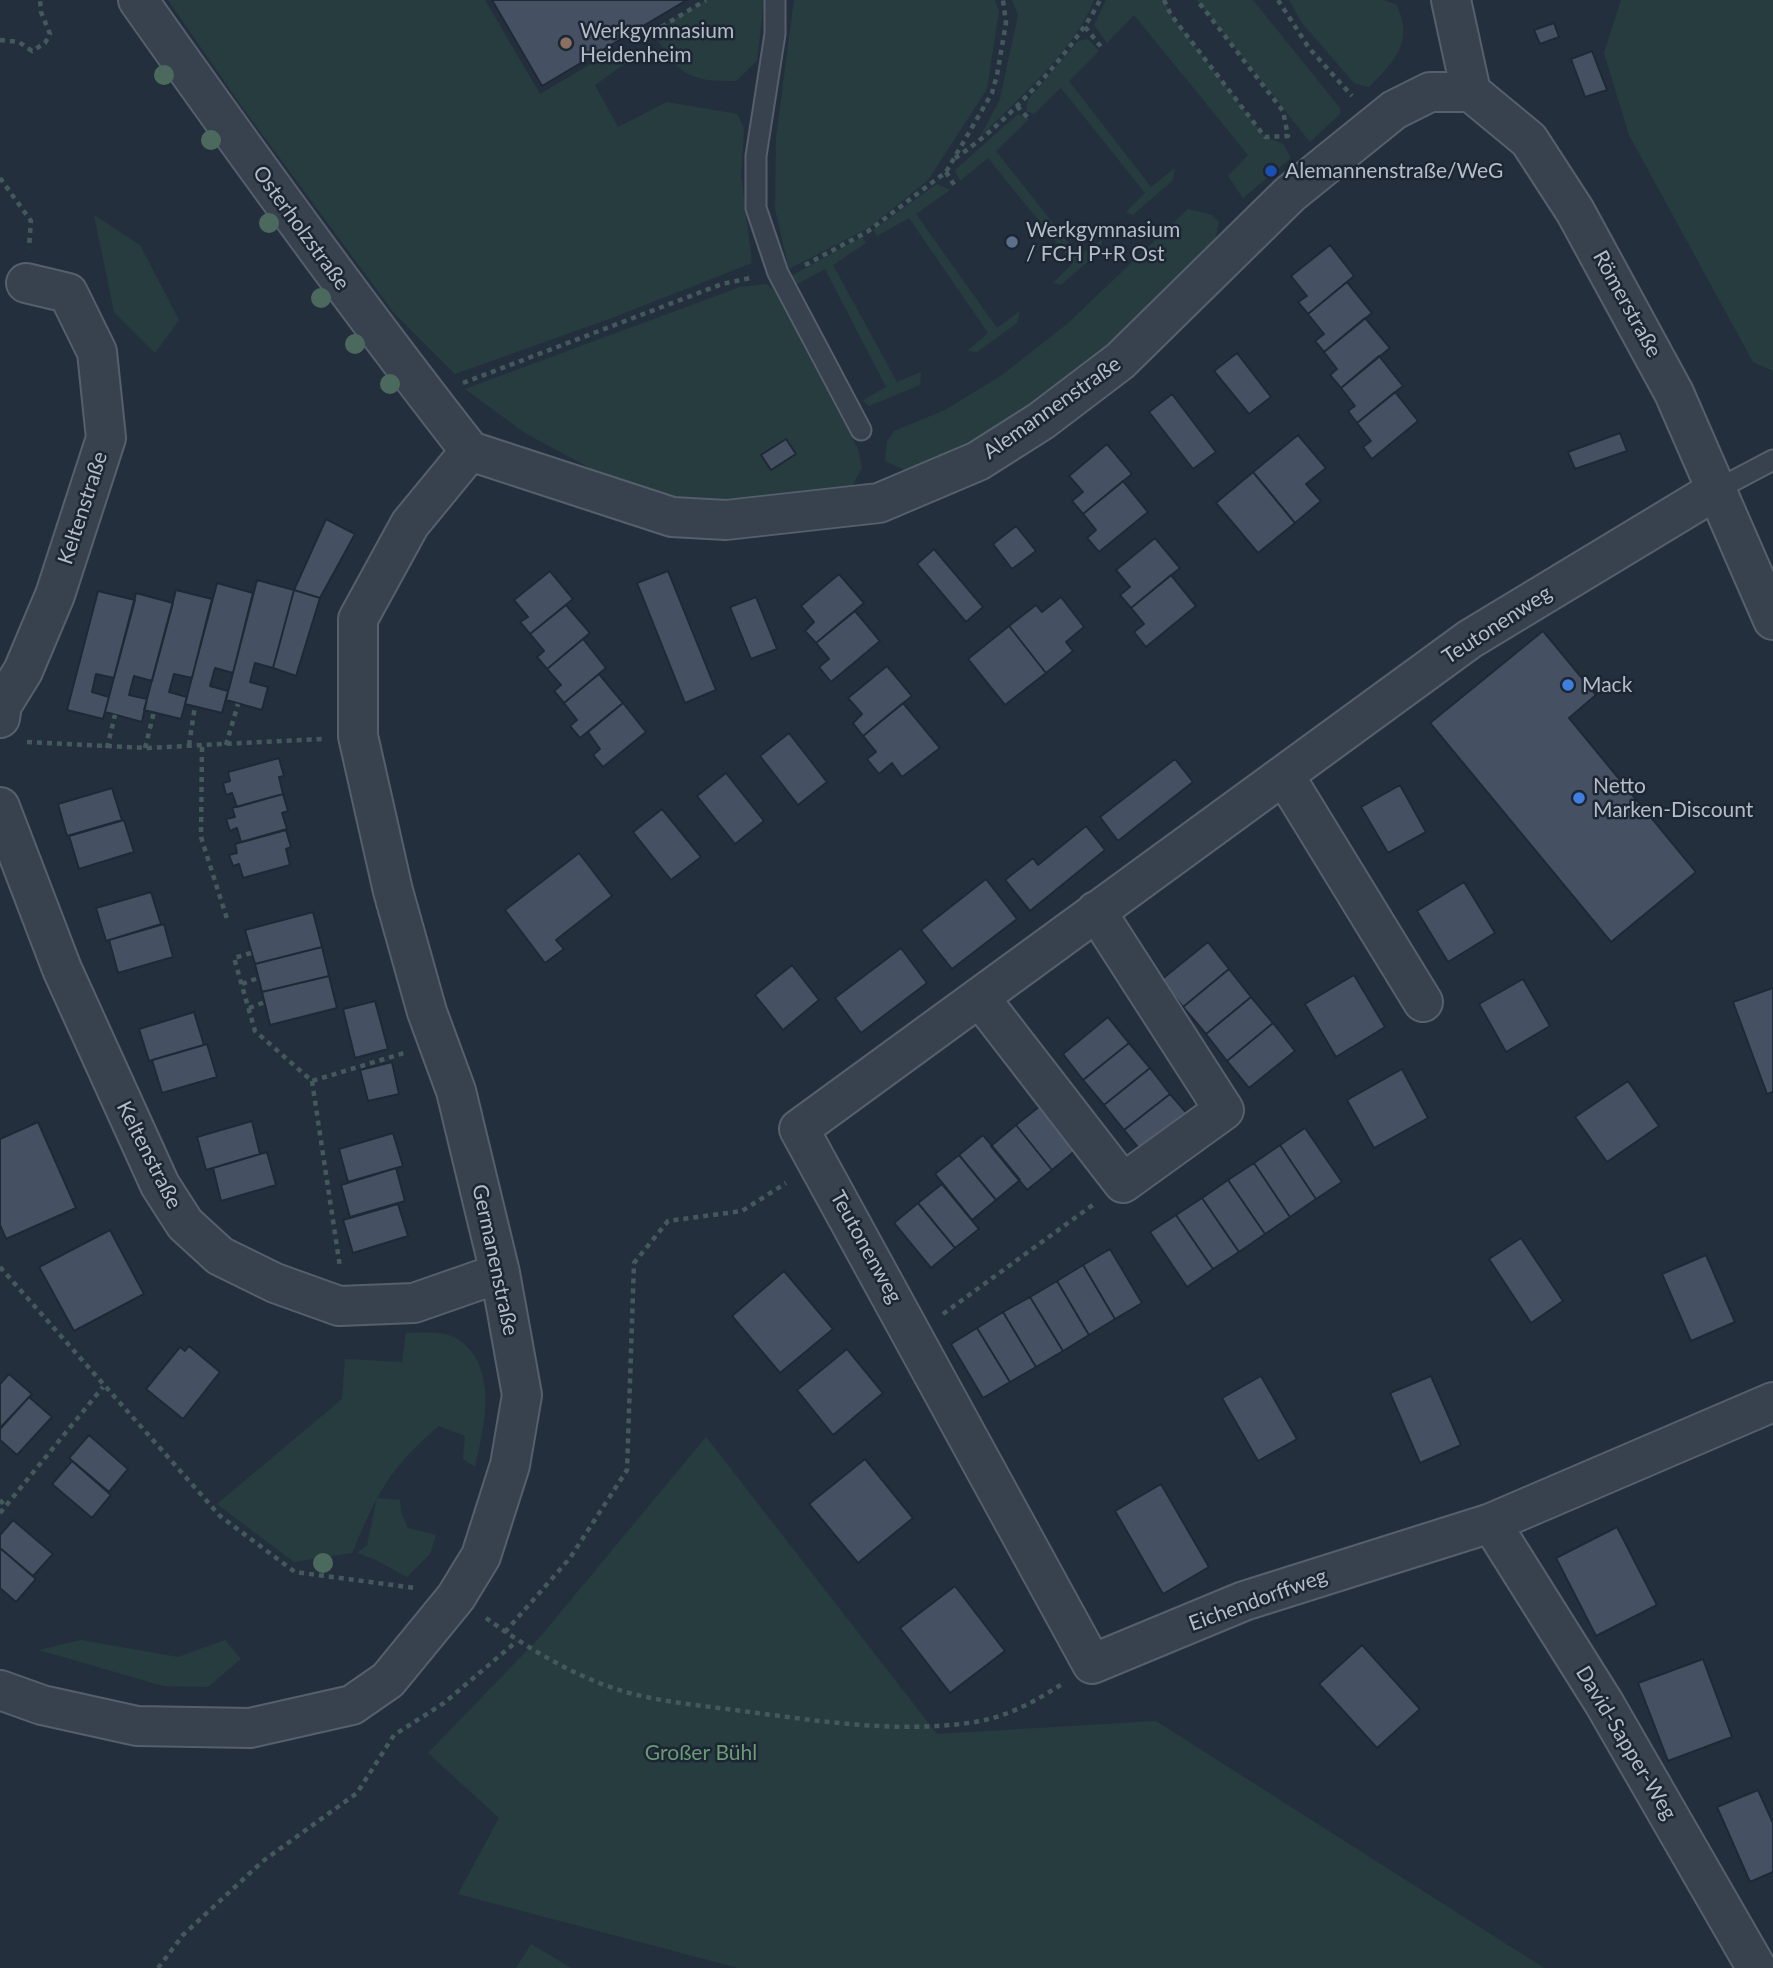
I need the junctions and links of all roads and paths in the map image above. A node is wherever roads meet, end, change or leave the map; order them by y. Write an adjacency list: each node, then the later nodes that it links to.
1 (40, 0): 13 (path)
2 (138, 0): 27 (street, Osterholzstraße)
3 (706, 0): 12 (path)
4 (775, 0): 25 (lane)
5 (1003, 0): 19 (path)
6 (1100, 0): 11 (path)
7 (1164, 0): 8 (path)
8 (1196, 0)
9 (1278, 0): 18 (path)
10 (1448, 4): 15 (street)
11 (1085, 27): 14 (path); 16 (path)
12 (653, 32)
13 (0, 40)
14 (1102, 48)
15 (1471, 92): 18 (street, Alemannenstraße); 31 (street, Römerstraße)
16 (1017, 106): 17 (path); 19 (path)
17 (1028, 119)
18 (1376, 124): 29 (street, Alemannenstraße)
19 (951, 160): 20 (path)
20 (946, 172): 22 (path); 23 (path)
21 (0, 178): 26 (path)
22 (955, 186)
23 (867, 232): 24 (path); 25 (path)
24 (871, 240)
25 (780, 277): 27 (path); 28 (lane)
26 (26, 284): 37 (street, Keltenstraße)
27 (426, 396): 29 (street, Osterholzstraße)
28 (861, 430)
29 (470, 451): 55 (street, Germanenstraße)
30 (1773, 460): 31 (lane)
31 (1718, 489): 32 (street, Römerstraße); 44 (street, Teutonenweg)
32 (1773, 620)
33 (238, 704): 40 (path)
34 (195, 706): 39 (path)
35 (154, 712): 43 (path)
36 (115, 715): 42 (path)
37 (14, 730): 42 (path)
38 (330, 738): 40 (path)
39 (189, 745): 41 (path); 43 (path)
40 (226, 745): 41 (path)
41 (202, 747): 47 (path)
42 (107, 748): 43 (path)
43 (145, 748)
44 (1284, 775): 46 (street, Teutonenweg); 53 (street)
45 (0, 807): 60 (street, Keltenstraße)
46 (1097, 911): 51 (street, Teutonenweg); 58 (street)
47 (228, 922)
48 (251, 953): 50 (path)
49 (258, 978): 50 (path)
50 (242, 984): 54 (path)
51 (980, 998): 57 (street, Teutonenweg); 58 (street)
52 (265, 1002): 54 (path)
53 (1423, 1002)
54 (248, 1008): 56 (path)
55 (439, 1043): 56 (path); 60 (street, Germanenstraße)
56 (312, 1081): 59 (path)
57 (818, 1159): 61 (street, Teutonenweg); 68 (path)
58 (1123, 1183): 61 (path)
59 (340, 1272)
60 (500, 1273): 70 (street, Germanenstraße)
61 (914, 1335): 67 (street, Eichendorffweg)
62 (103, 1387): 65 (path)
63 (1773, 1402): 67 (street, Eichendorffweg)
64 (0, 1500): 65 (path)
65 (5, 1506): 66 (path)
66 (0, 1513)
67 (1491, 1523): 71 (street, David-Sapper-Weg)
68 (505, 1632)
69 (517, 1641): 72 (path)
70 (0, 1690)
71 (1756, 1967)
72 (158, 1968)

